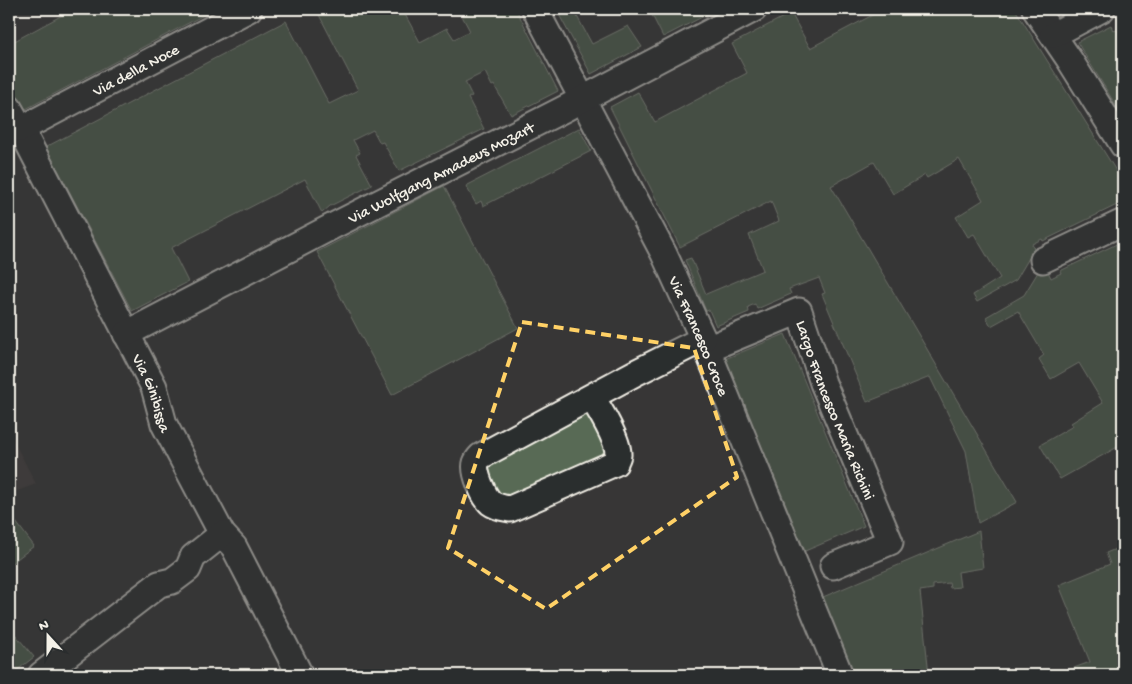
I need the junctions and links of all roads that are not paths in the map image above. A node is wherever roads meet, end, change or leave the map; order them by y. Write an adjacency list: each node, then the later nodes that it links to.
1 (249, 9): 9 (street, Via della Noce)
2 (535, 9): 7 (street, Via Francesco Croce)
3 (754, 9): 7 (street, Via Wolfgang Amadeus Mozart)
4 (1035, 9): 6 (street)
5 (1102, 9): 6 (street)
6 (1053, 34): 10 (street)
7 (582, 100): 13 (street, Via Wolfgang Amadeus Mozart); 14 (street, Via Francesco Croce)
8 (9, 108): 9 (street, Via Ginibissa)
9 (21, 129): 13 (street, Via Ginibissa)
10 (1123, 145)
11 (1123, 222): 12 (street)
12 (1043, 260)
13 (126, 334): 16 (street, Via Ginibissa)
14 (705, 344): 15 (street); 17 (street, Largo Francesco Maria Richini); 20 (street, Via Francesco Croce)
15 (591, 397): 15 (street)
16 (222, 534): 18 (street); 19 (street, Via Ginibissa)
17 (833, 566)
18 (41, 675)
19 (300, 675)
20 (840, 675)

